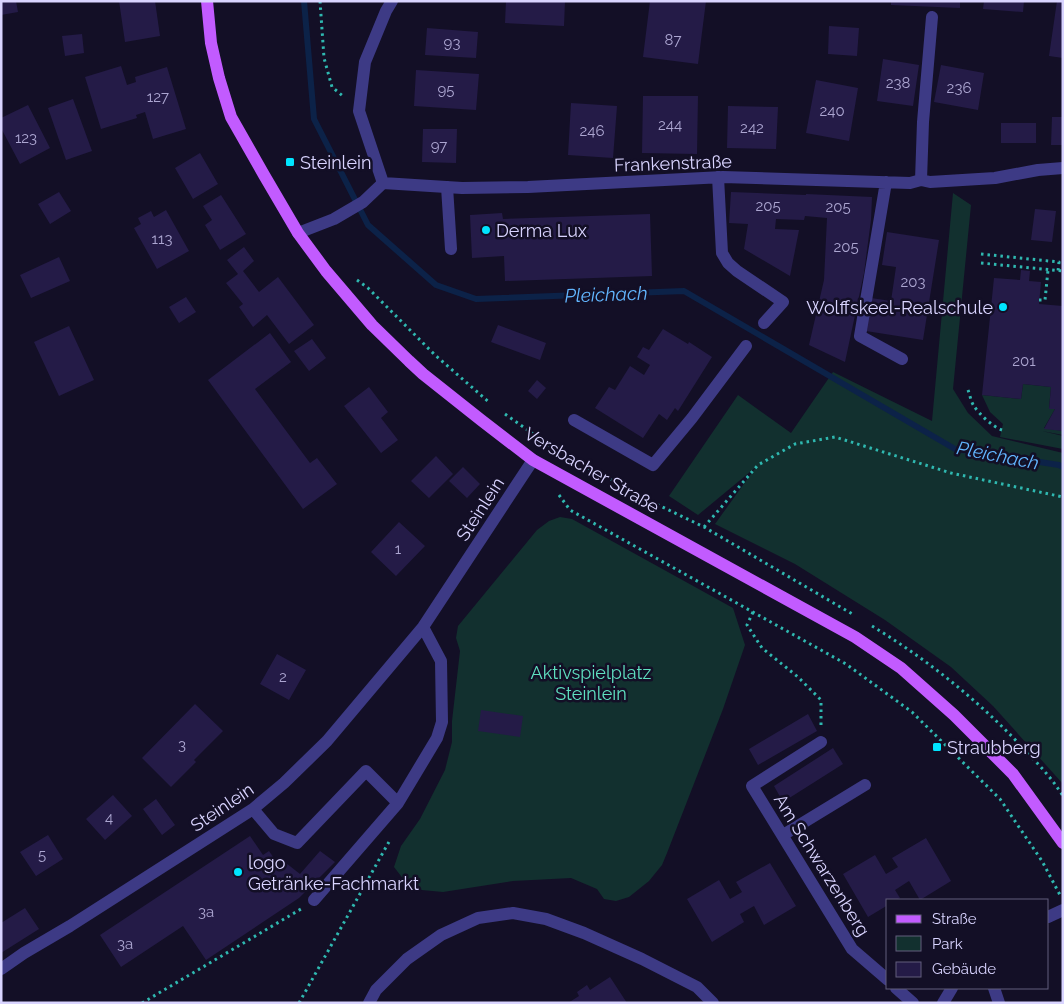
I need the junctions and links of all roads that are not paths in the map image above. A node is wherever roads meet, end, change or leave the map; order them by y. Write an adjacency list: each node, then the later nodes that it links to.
1 (207, 1): 10 (main road, Versbacher Straße)
2 (392, 1): 8 (street)
3 (932, 17): 6 (street)
4 (1063, 168): 6 (street, Frankenstraße)
5 (718, 177): 7 (street, Frankenstraße); 9 (street, Frankenstraße); 12 (street)
6 (921, 180): 7 (street, Frankenstraße)
7 (886, 182): 14 (street)
8 (383, 183): 9 (street, Frankenstraße); 10 (street)
9 (447, 187): 11 (street)
10 (298, 233): 16 (main road, Versbacher Straße)
11 (451, 249)
12 (764, 324)
13 (746, 346): 15 (street)
14 (902, 359)
15 (574, 420)
16 (533, 460): 17 (street, Steinlein); 23 (main road, Versbacher Straße)
17 (423, 627): 20 (street); 21 (street, Steinlein)
18 (821, 742): 22 (street, Am Schwarzenberg)
19 (865, 785): 22 (street)
20 (398, 803): 21 (street); 24 (street)
21 (253, 809): 27 (street, Steinlein)
22 (782, 836): 28 (street, Am Schwarzenberg)
23 (1063, 843)
24 (314, 900)
25 (1063, 910): 26 (street)
26 (1049, 917)
27 (1, 969)
28 (886, 978)
29 (897, 989): 34 (street)
30 (951, 989): 35 (street)
31 (994, 989): 36 (street)
32 (368, 1003): 33 (street)
33 (713, 1003)
34 (913, 1003)
35 (943, 1003)
36 (1000, 1003)

